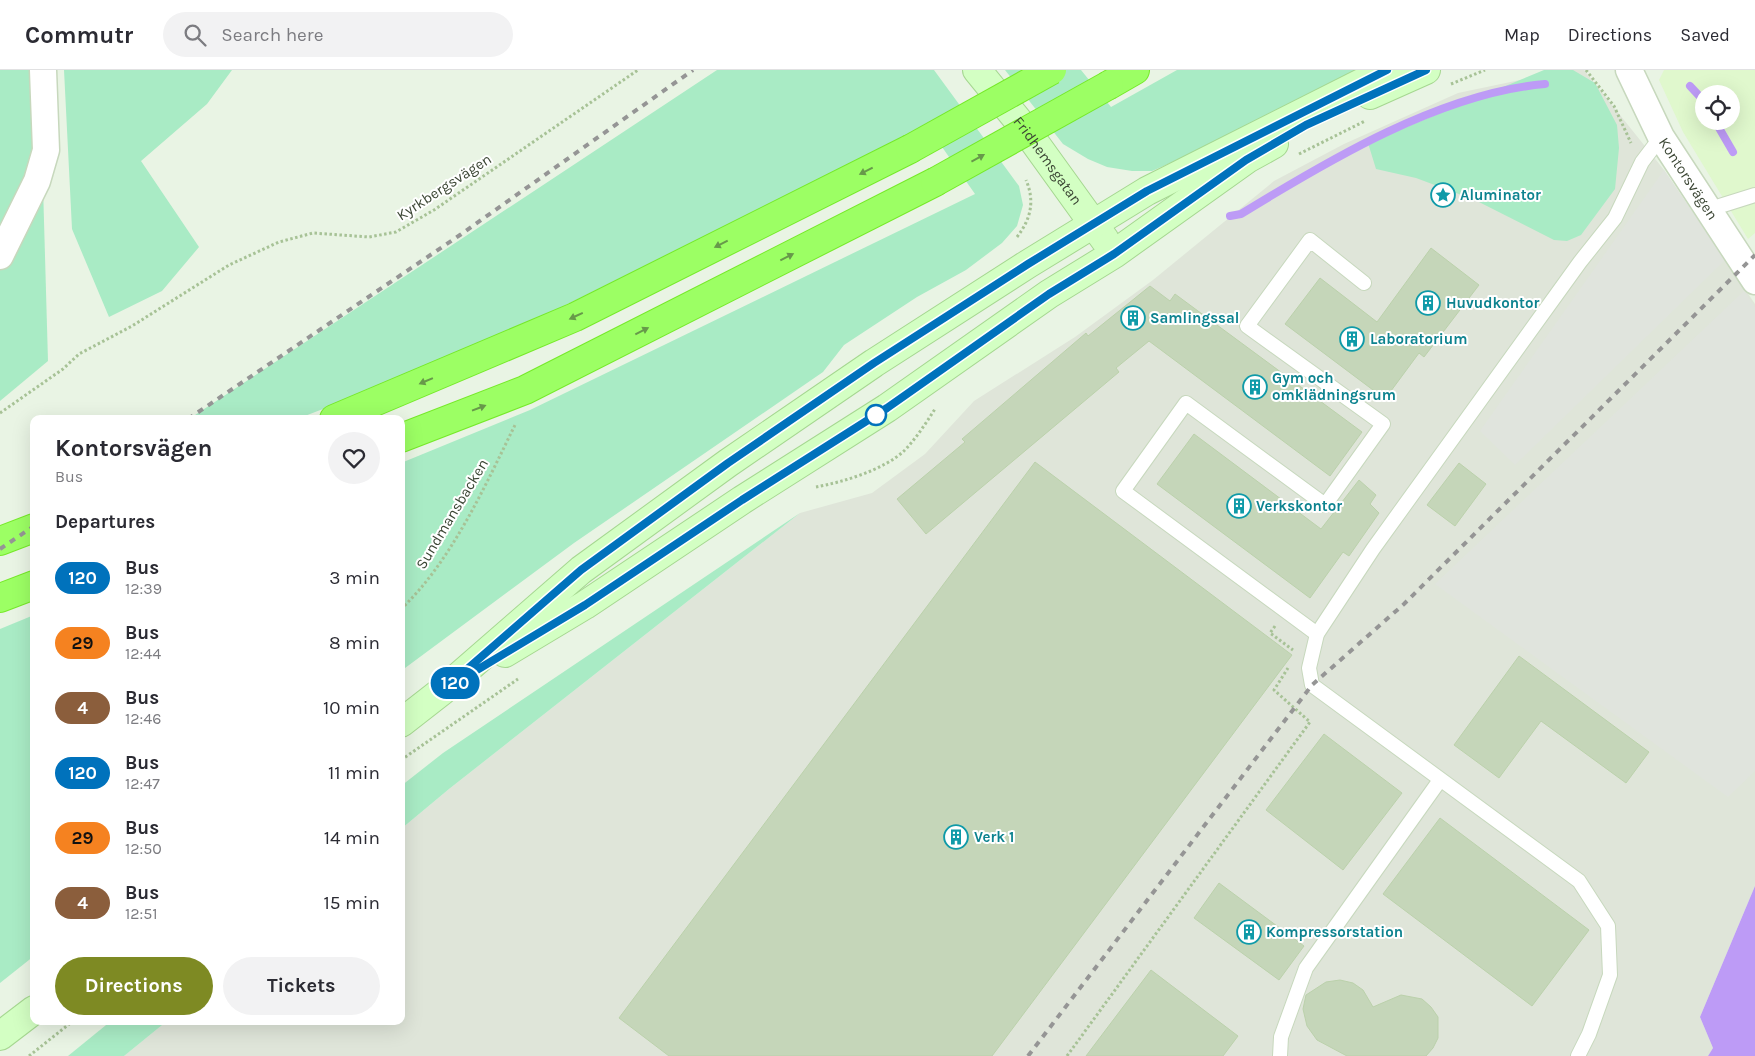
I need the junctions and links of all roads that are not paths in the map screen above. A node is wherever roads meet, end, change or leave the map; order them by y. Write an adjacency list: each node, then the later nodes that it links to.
1 (43, 70): 13 (street)
2 (977, 70): 11 (main road, Fridhemsgatan)
3 (1052, 70): 16 (highway, one-way to 16, bridge)
4 (1135, 70): 17 (highway, one-way to 4, bridge)
5 (1387, 70): 11 (main road)
6 (1426, 70): 12 (main road)
7 (1629, 70): 8 (street, Kontorsvägen)
8 (1661, 137): 10 (street, Kontorsvägen); 22 (lane)
9 (1755, 195): 10 (lane)
10 (1707, 210): 14 (street, Kontorsvägen)
11 (1094, 225): 12 (main road, Fridhemsgatan); 23 (main road)
12 (1114, 254): 23 (main road)
13 (0, 256)
14 (1755, 281)
15 (1364, 283): 22 (lane)
16 (343, 415)
17 (405, 436)
18 (30, 530): 19 (highway)
19 (0, 541)
20 (30, 587): 21 (highway)
21 (0, 598)
22 (1317, 634): 25 (lane)
23 (442, 691): 24 (main road)
24 (405, 720)
25 (1440, 780): 28 (lane); 29 (lane)
26 (30, 1013): 27 (main road)
27 (0, 1036)
28 (1280, 1056)
29 (1578, 1056)

